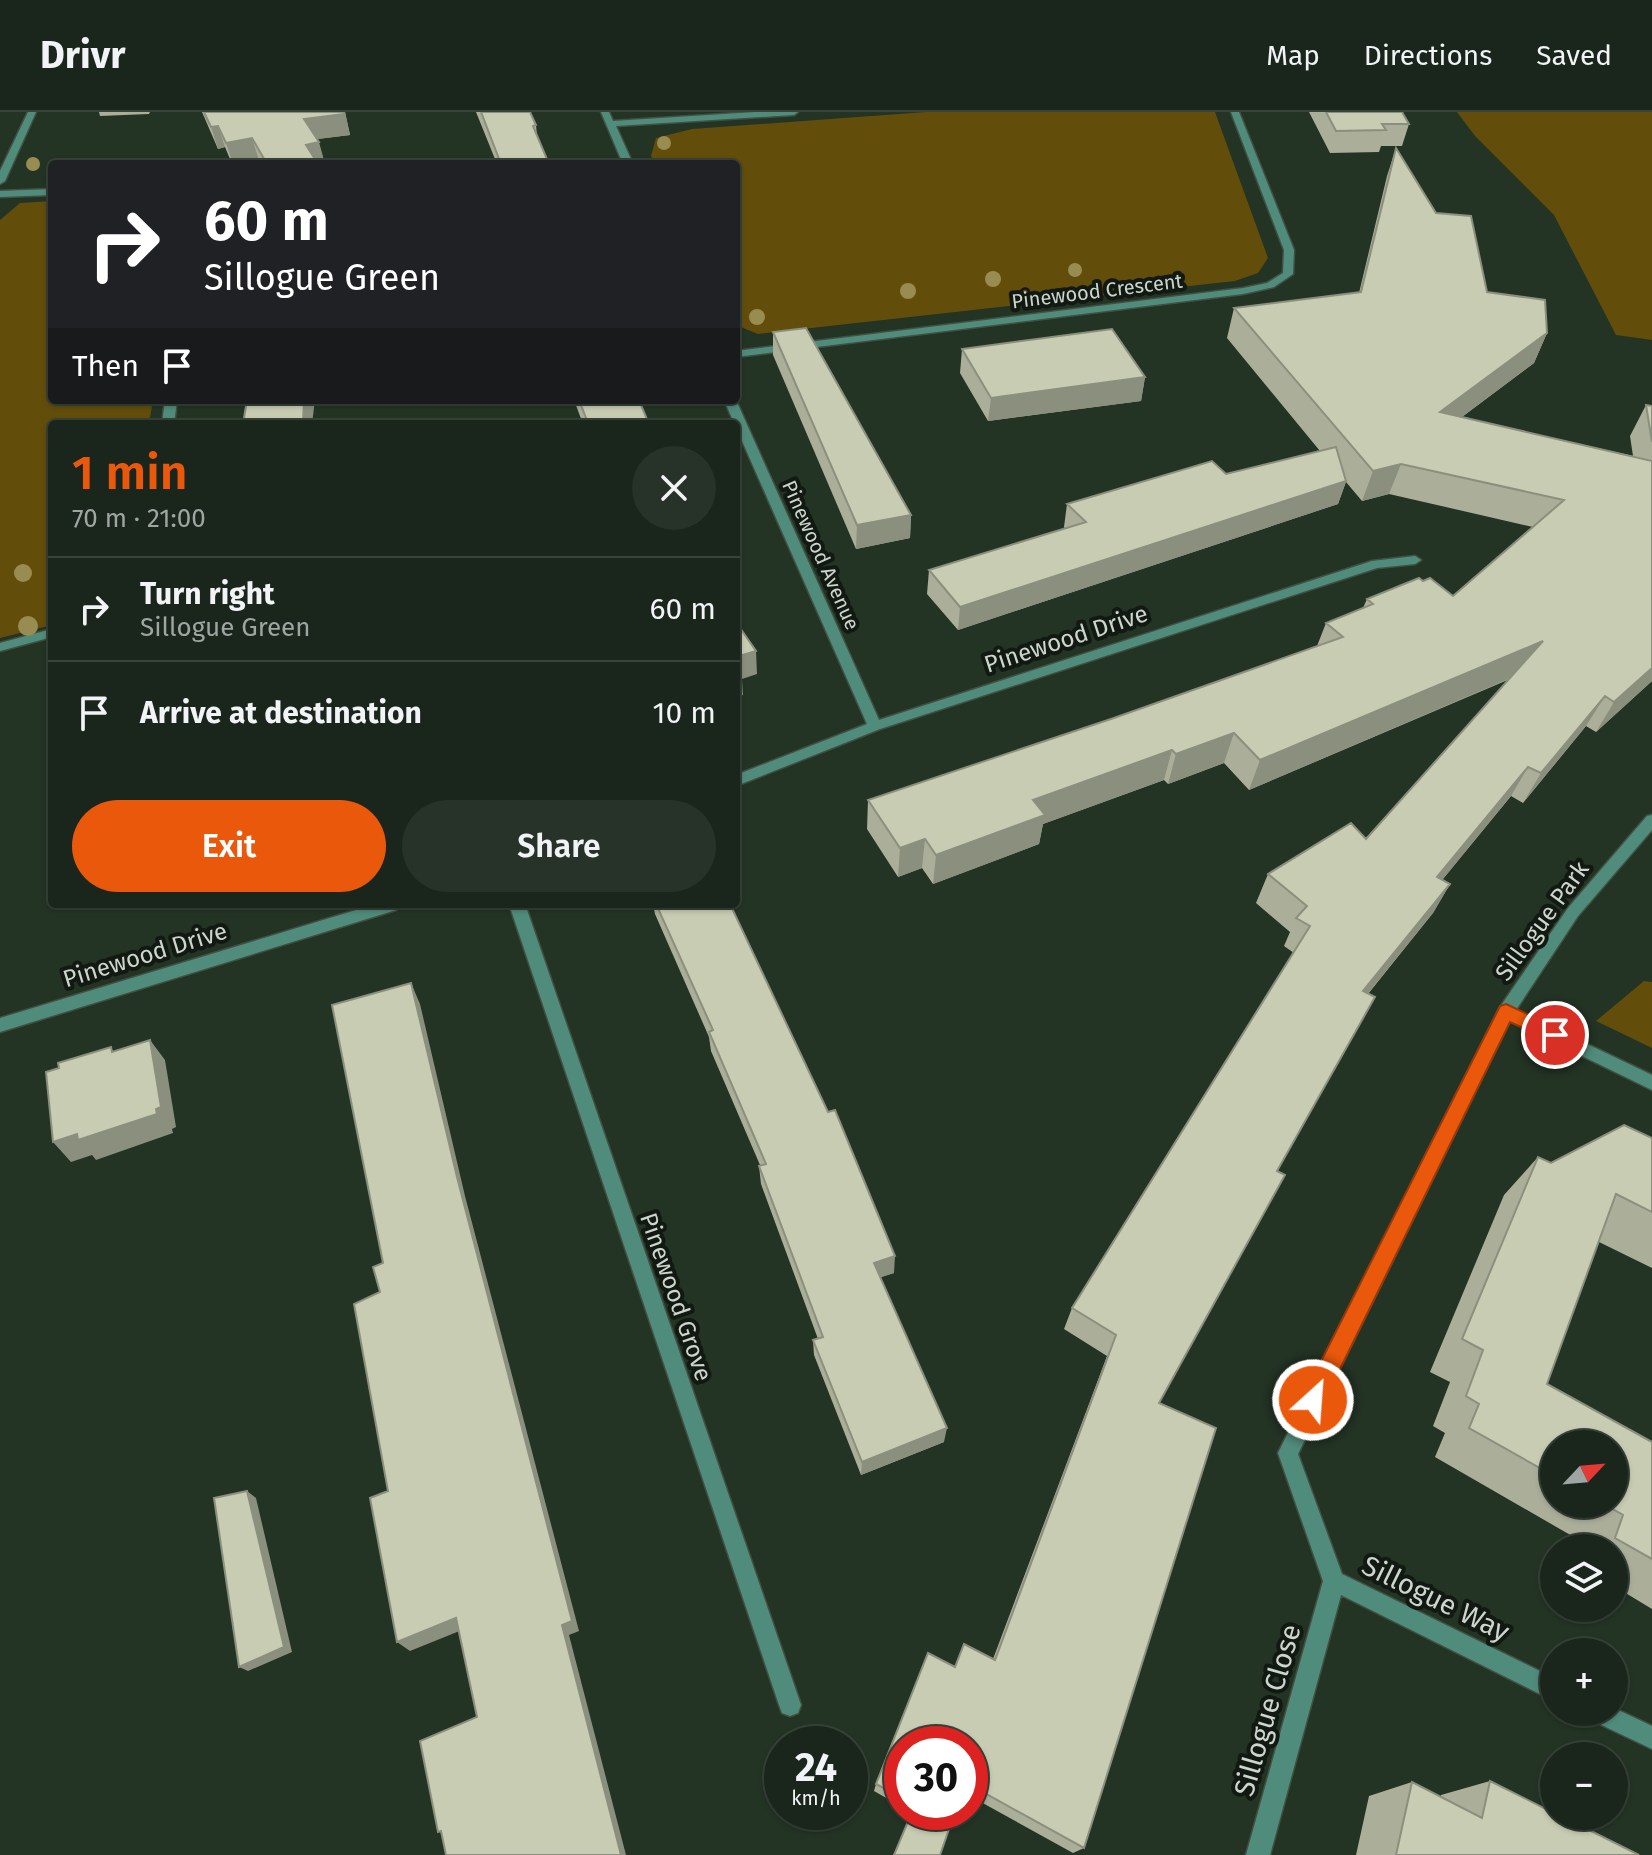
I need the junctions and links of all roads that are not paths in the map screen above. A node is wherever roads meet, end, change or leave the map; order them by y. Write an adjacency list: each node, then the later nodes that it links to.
1 (32, 112): 7 (street)
2 (605, 112): 5 (street)
3 (794, 112): 5 (street)
4 (1235, 112): 10 (street, Pinewood Crescent)
5 (611, 124): 6 (street)
6 (626, 160)
7 (0, 181)
8 (48, 192): 9 (street)
9 (0, 194)
10 (740, 354)
11 (740, 422): 15 (street, Pinewood Avenue)
12 (1415, 560): 15 (street, Pinewood Drive)
13 (48, 634): 14 (street)
14 (0, 647)
15 (875, 726): 16 (street, Pinewood Drive)
16 (740, 779)
17 (1652, 820): 20 (street, Sillogue Park)
18 (383, 908): 21 (street, Pinewood Drive)
19 (518, 908): 25 (street, Pinewood Grove)
20 (1506, 1012): 22 (street); 23 (street, Sillogue Park)
21 (0, 1025)
22 (1652, 1083)
23 (1334, 1581): 24 (street, Sillogue Way); 28 (street, Sillogue Close)
24 (1540, 1683)
25 (790, 1705)
26 (1628, 1726): 27 (street)
27 (1652, 1738)
28 (1258, 1855)

